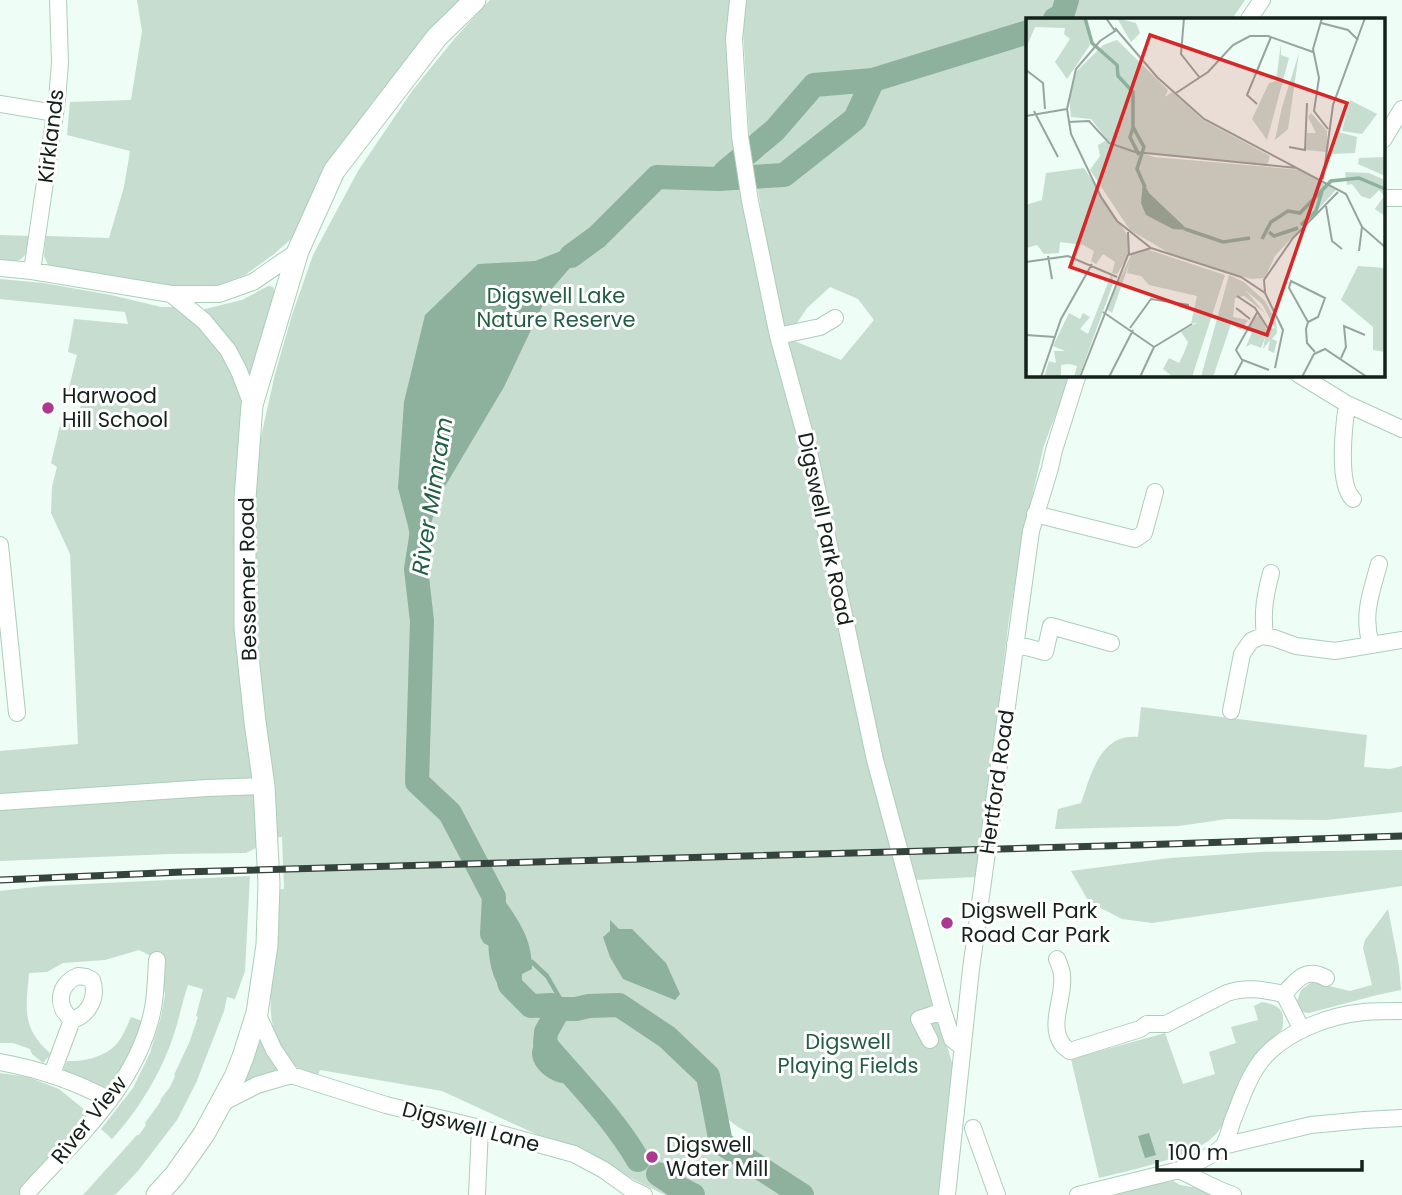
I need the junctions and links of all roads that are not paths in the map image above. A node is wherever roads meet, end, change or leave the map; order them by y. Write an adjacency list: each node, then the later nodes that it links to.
1 (58, 0): 8 (street, Kirklands)
2 (475, 0): 12 (main road, Bessemer Road)
3 (738, 0): 17 (street, Digswell Park Road)
4 (1262, 0): 5 (street)
5 (1250, 18)
6 (0, 104): 8 (street)
7 (1402, 109): 9 (street)
8 (55, 113): 14 (street, Kirklands)
9 (1384, 138)
10 (1384, 198): 11 (street)
11 (1402, 198)
12 (298, 251): 15 (street); 21 (main road, Bessemer Road)
13 (0, 268): 14 (street)
14 (32, 271): 15 (street)
15 (171, 294): 21 (street)
16 (835, 318): 17 (street)
17 (778, 336): 44 (street, Digswell Park Road)
18 (1077, 376): 25 (street, Hertford Road)
19 (1301, 376): 20 (street)
20 (1347, 404): 22 (street); 24 (street)
21 (253, 405): 38 (main road, Bessemer Road)
22 (1402, 429)
23 (1154, 492): 25 (street)
24 (1353, 499)
25 (1035, 514): 33 (street, Hertford Road)
26 (0, 545): 29 (street)
27 (1379, 564): 34 (street)
28 (1271, 573): 30 (street)
29 (4, 607): 35 (street)
30 (1265, 636): 34 (street); 36 (street)
31 (1402, 640): 34 (street)
32 (1111, 642): 33 (street)
33 (1016, 643): 50 (street, Hertford Road)
34 (1371, 645)
35 (8, 697): 37 (street)
36 (1231, 711)
37 (17, 713)
38 (264, 786): 39 (street); 46 (main road, Bessemer Road)
39 (0, 802)
40 (1057, 959): 43 (street)
41 (157, 960): 54 (street, River View)
42 (1326, 978): 43 (street)
43 (1284, 994): 48 (street)
44 (943, 1010): 49 (street); 50 (street, Digswell Park Road)
45 (1402, 1011): 48 (street)
46 (257, 1013): 53 (street); 55 (main road, Bessemer Road)
47 (72, 1020): 52 (street)
48 (1301, 1030): 59 (street)
49 (930, 1040)
50 (962, 1047): 65 (street, Hertford Road)
51 (0, 1062): 52 (street)
52 (52, 1074): 54 (street)
53 (291, 1075): 55 (street); 57 (street, Digswell Lane)
54 (110, 1100): 61 (street, River View)
55 (222, 1103): 62 (main road, Bessemer Road)
56 (1402, 1118): 59 (street)
57 (480, 1128): 63 (street); 64 (street, Digswell Lane)
58 (974, 1128): 66 (street)
59 (1223, 1146): 60 (street)
60 (1179, 1170): 67 (street); 68 (street)
61 (28, 1192)
62 (157, 1195)
63 (477, 1195)
64 (644, 1195)
65 (947, 1195)
66 (997, 1195)
67 (1079, 1195)
68 (1233, 1195)

